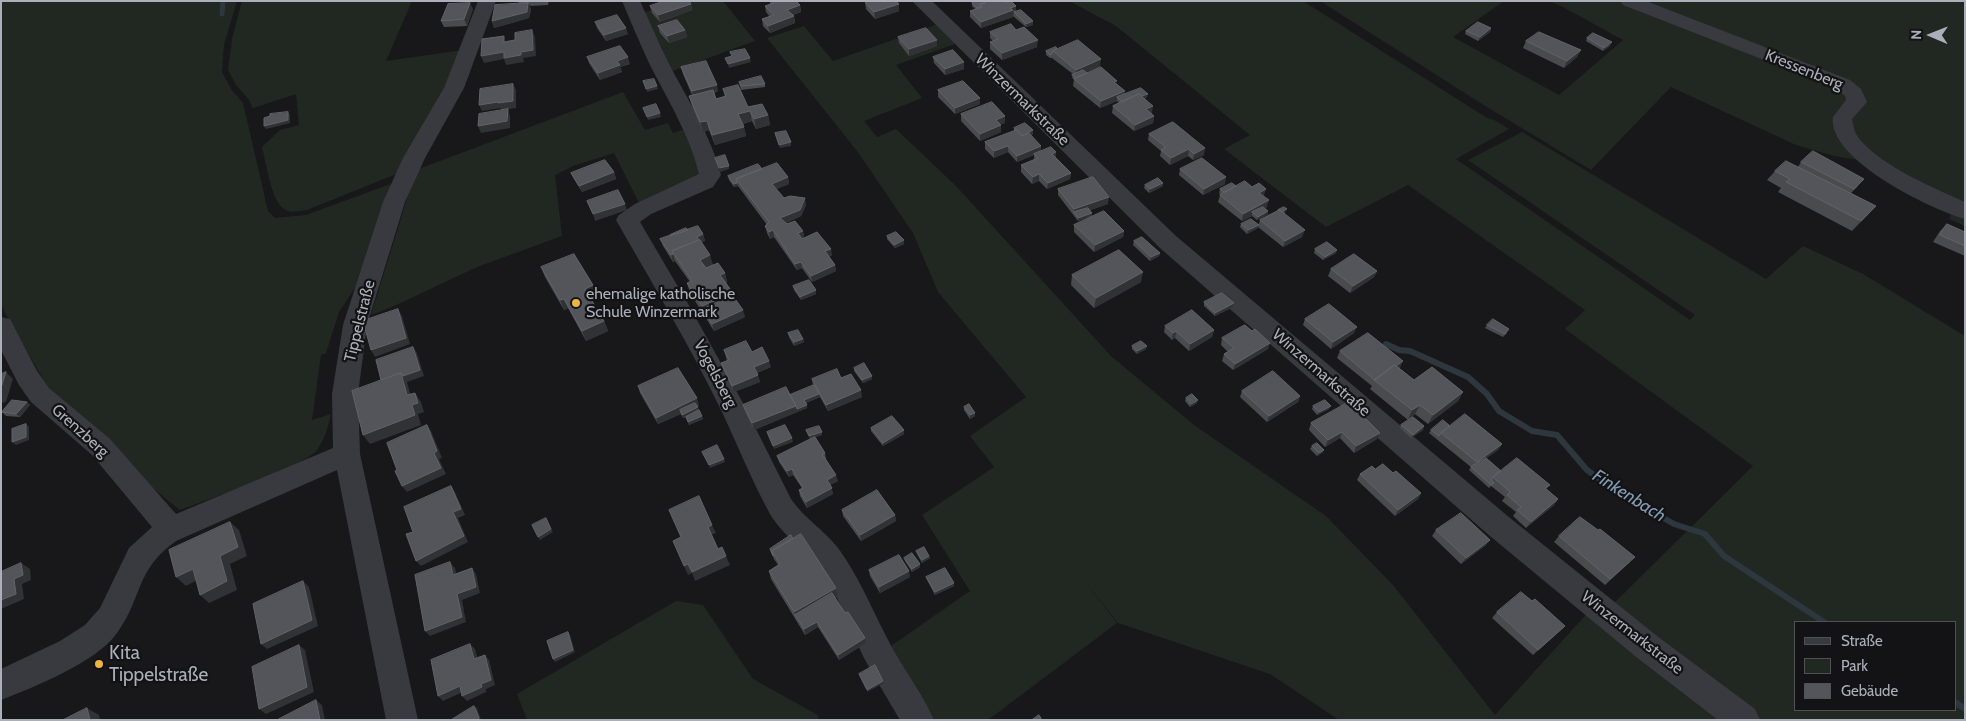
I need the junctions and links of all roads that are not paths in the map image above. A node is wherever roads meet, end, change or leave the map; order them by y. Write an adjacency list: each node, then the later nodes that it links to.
1 (487, 1): 7 (street, Tippelstraße)
2 (631, 1): 11 (street, Vogelsberg)
3 (921, 1): 12 (street, Winzermarkstraße)
4 (1629, 1): 5 (street, Kressenberg)
5 (1965, 211)
6 (1, 326): 8 (street, Grenzberg)
7 (347, 454): 8 (street); 10 (street, Tippelstraße)
8 (171, 529): 9 (street)
9 (1, 685)
10 (402, 720)
11 (918, 720)
12 (1744, 720)

